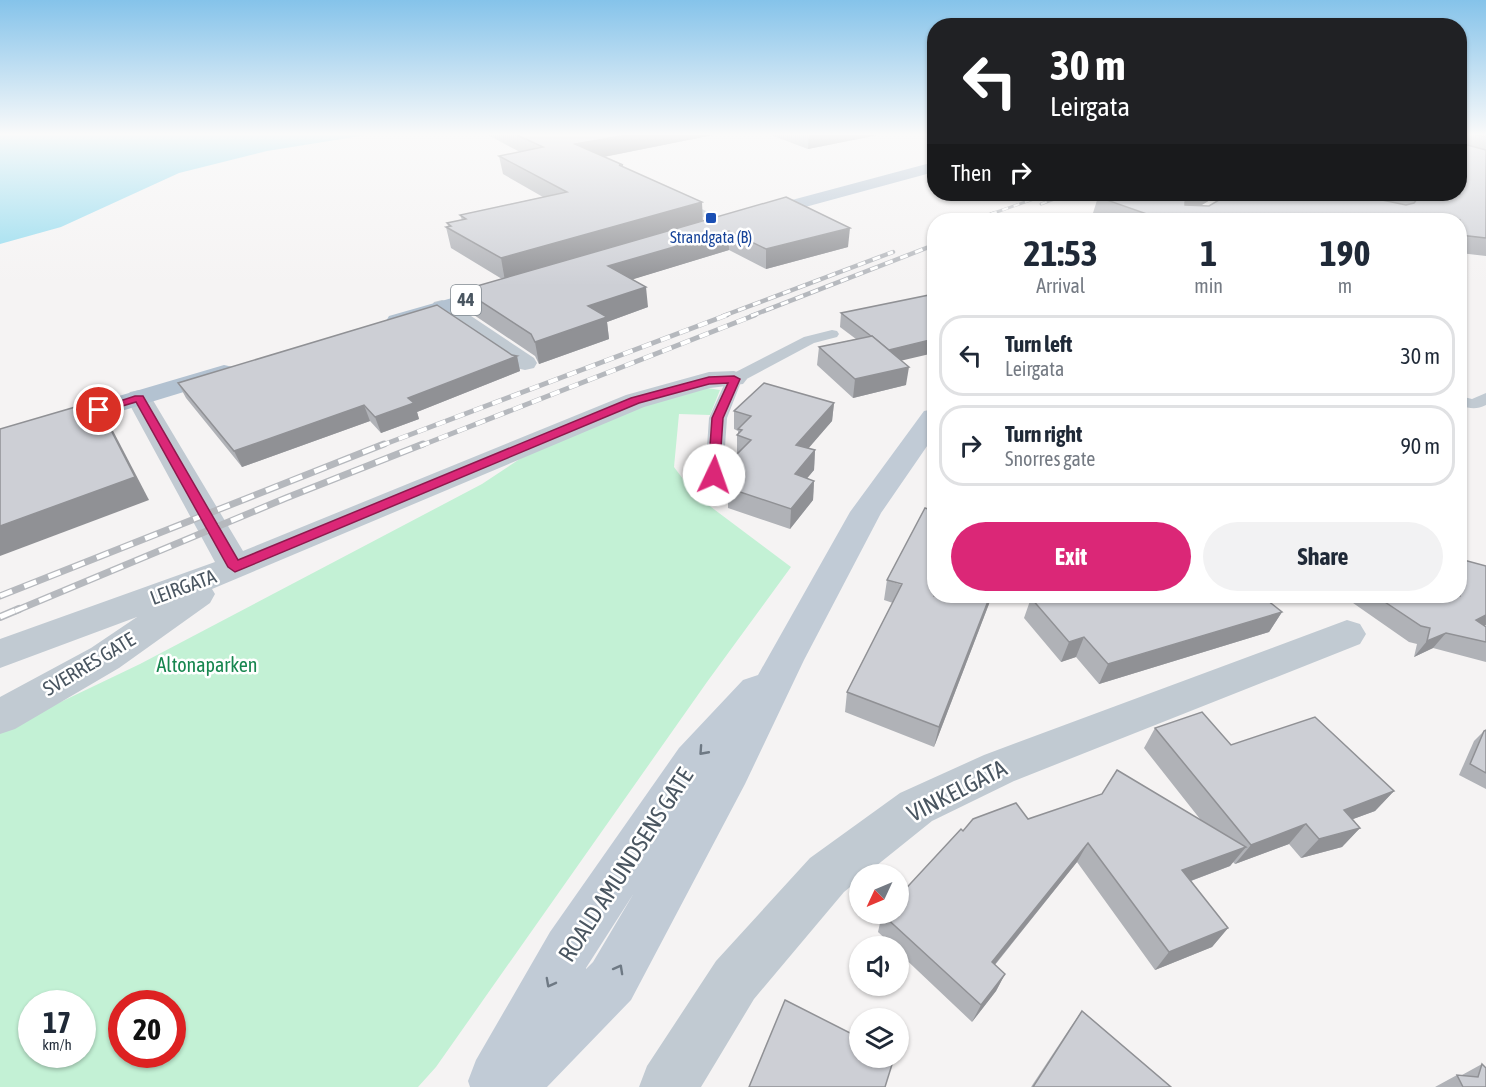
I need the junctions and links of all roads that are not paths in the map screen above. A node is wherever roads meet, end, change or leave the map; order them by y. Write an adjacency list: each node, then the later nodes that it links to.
1 (869, 185): 3 (main road)
2 (664, 195): 3 (lane)
3 (726, 224): 4 (main road)
4 (692, 234)
5 (532, 281): 6 (main road, 44)
6 (442, 308): 7 (main road, 44); 9 (street)
7 (375, 327)
8 (832, 334): 11 (lane)
9 (525, 363)
10 (243, 366): 12 (main road)
11 (734, 379): 17 (lane); 18 (street, LEIRGATA)
12 (139, 398): 16 (main road); 18 (street)
13 (1486, 398): 14 (lane)
14 (1467, 402)
15 (927, 427): 21 (street, ROALD AMUNDSENS GATE)
16 (0, 440)
17 (714, 475)
18 (235, 567): 20 (street, LEIRGATA); 22 (street, SVERRES GATE)
19 (1347, 634): 25 (street, VINKELGATA)
20 (0, 654)
21 (785, 660): 23 (street, ROALD AMUNDSENS GATE, one-way to 23); 24 (street, ROALD AMUNDSENS GATE, one-way to 21)
22 (0, 717)
23 (494, 1087)
24 (506, 1087)
25 (668, 1087)

